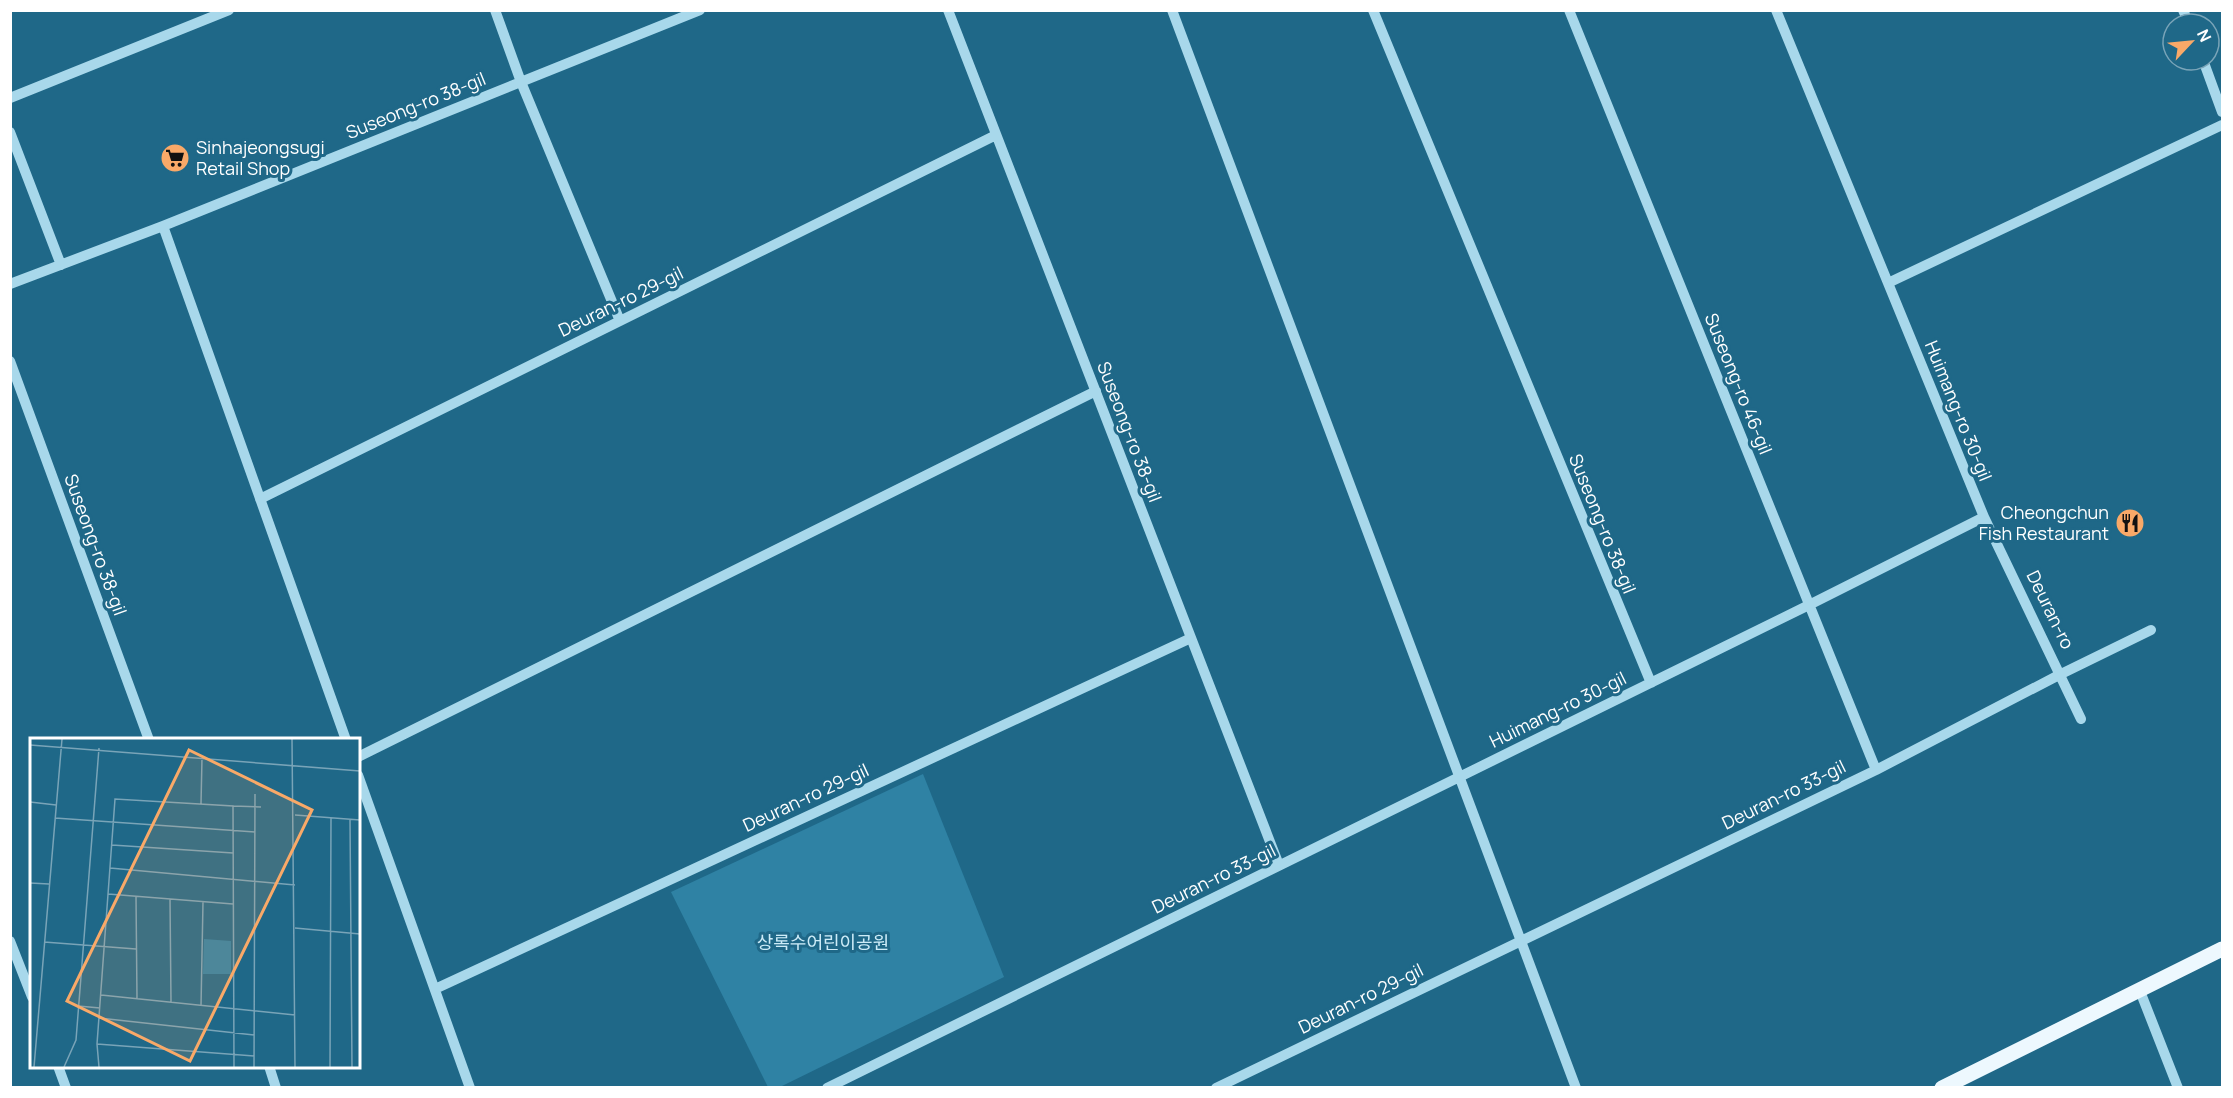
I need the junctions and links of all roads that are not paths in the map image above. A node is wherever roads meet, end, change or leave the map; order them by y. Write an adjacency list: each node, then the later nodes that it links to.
1 (229, 10): 11 (street)
2 (495, 10): 10 (street)
3 (700, 10): 10 (street, Suseong-ro 38-gil)
4 (948, 10): 15 (street, Suseong-ro 38-gil)
5 (1172, 10): 35 (street)
6 (1372, 10): 29 (street, Suseong-ro 38-gil)
7 (1569, 10): 25 (street, Suseong-ro 46-gil)
8 (1776, 10): 18 (street)
9 (2208, 72): 12 (street)
10 (521, 82): 16 (street, Suseong-ro 38-gil); 20 (street)
11 (10, 98)
12 (2223, 112)
13 (2223, 126): 18 (street)
14 (10, 132): 17 (street)
15 (996, 135): 20 (street, Deuran-ro 29-gil); 22 (street, Suseong-ro 38-gil)
16 (163, 226): 17 (street, Suseong-ro 38-gil); 23 (street)
17 (61, 265): 19 (street, Suseong-ro 38-gil)
18 (1888, 282): 24 (street, Huimang-ro 30-gil)
19 (10, 284)
20 (620, 321): 23 (street, Deuran-ro 29-gil)
21 (10, 361): 31 (street, Suseong-ro 38-gil)
22 (1096, 392): 27 (street, Suseong-ro 38-gil); 33 (street)
23 (260, 498): 32 (street)
24 (1984, 517): 25 (street, Huimang-ro 30-gil); 28 (street, Deuran-ro)
25 (1809, 605): 29 (street, Huimang-ro 30-gil); 34 (street, Suseong-ro 46-gil)
26 (2151, 630): 28 (street, Deuran-ro 33-gil)
27 (1191, 638): 37 (street, Suseong-ro 38-gil); 41 (street, Deuran-ro 29-gil)
28 (2059, 675): 30 (street, Deuran-ro); 34 (street, Deuran-ro 33-gil)
29 (1651, 683): 35 (street, Huimang-ro 30-gil)
30 (2081, 719)
31 (148, 738)
32 (345, 738)
33 (360, 757)
34 (1876, 770): 38 (street, Deuran-ro 33-gil)
35 (1458, 778): 37 (street, Deuran-ro 33-gil); 38 (street)
36 (360, 781): 41 (street)
37 (1279, 865): 49 (street, Deuran-ro 33-gil)
38 (1521, 940): 50 (street, Deuran-ro 29-gil); 51 (street)
39 (10, 941): 43 (street)
40 (2223, 949): 42 (main road)
41 (435, 989): 48 (street)
42 (2140, 991): 52 (main road); 53 (street)
43 (30, 992)
44 (59, 1068): 46 (street)
45 (269, 1068): 47 (street)
46 (66, 1088)
47 (276, 1088)
48 (470, 1088)
49 (827, 1088)
50 (1216, 1088)
51 (1576, 1088)
52 (1942, 1088)
53 (2178, 1088)

